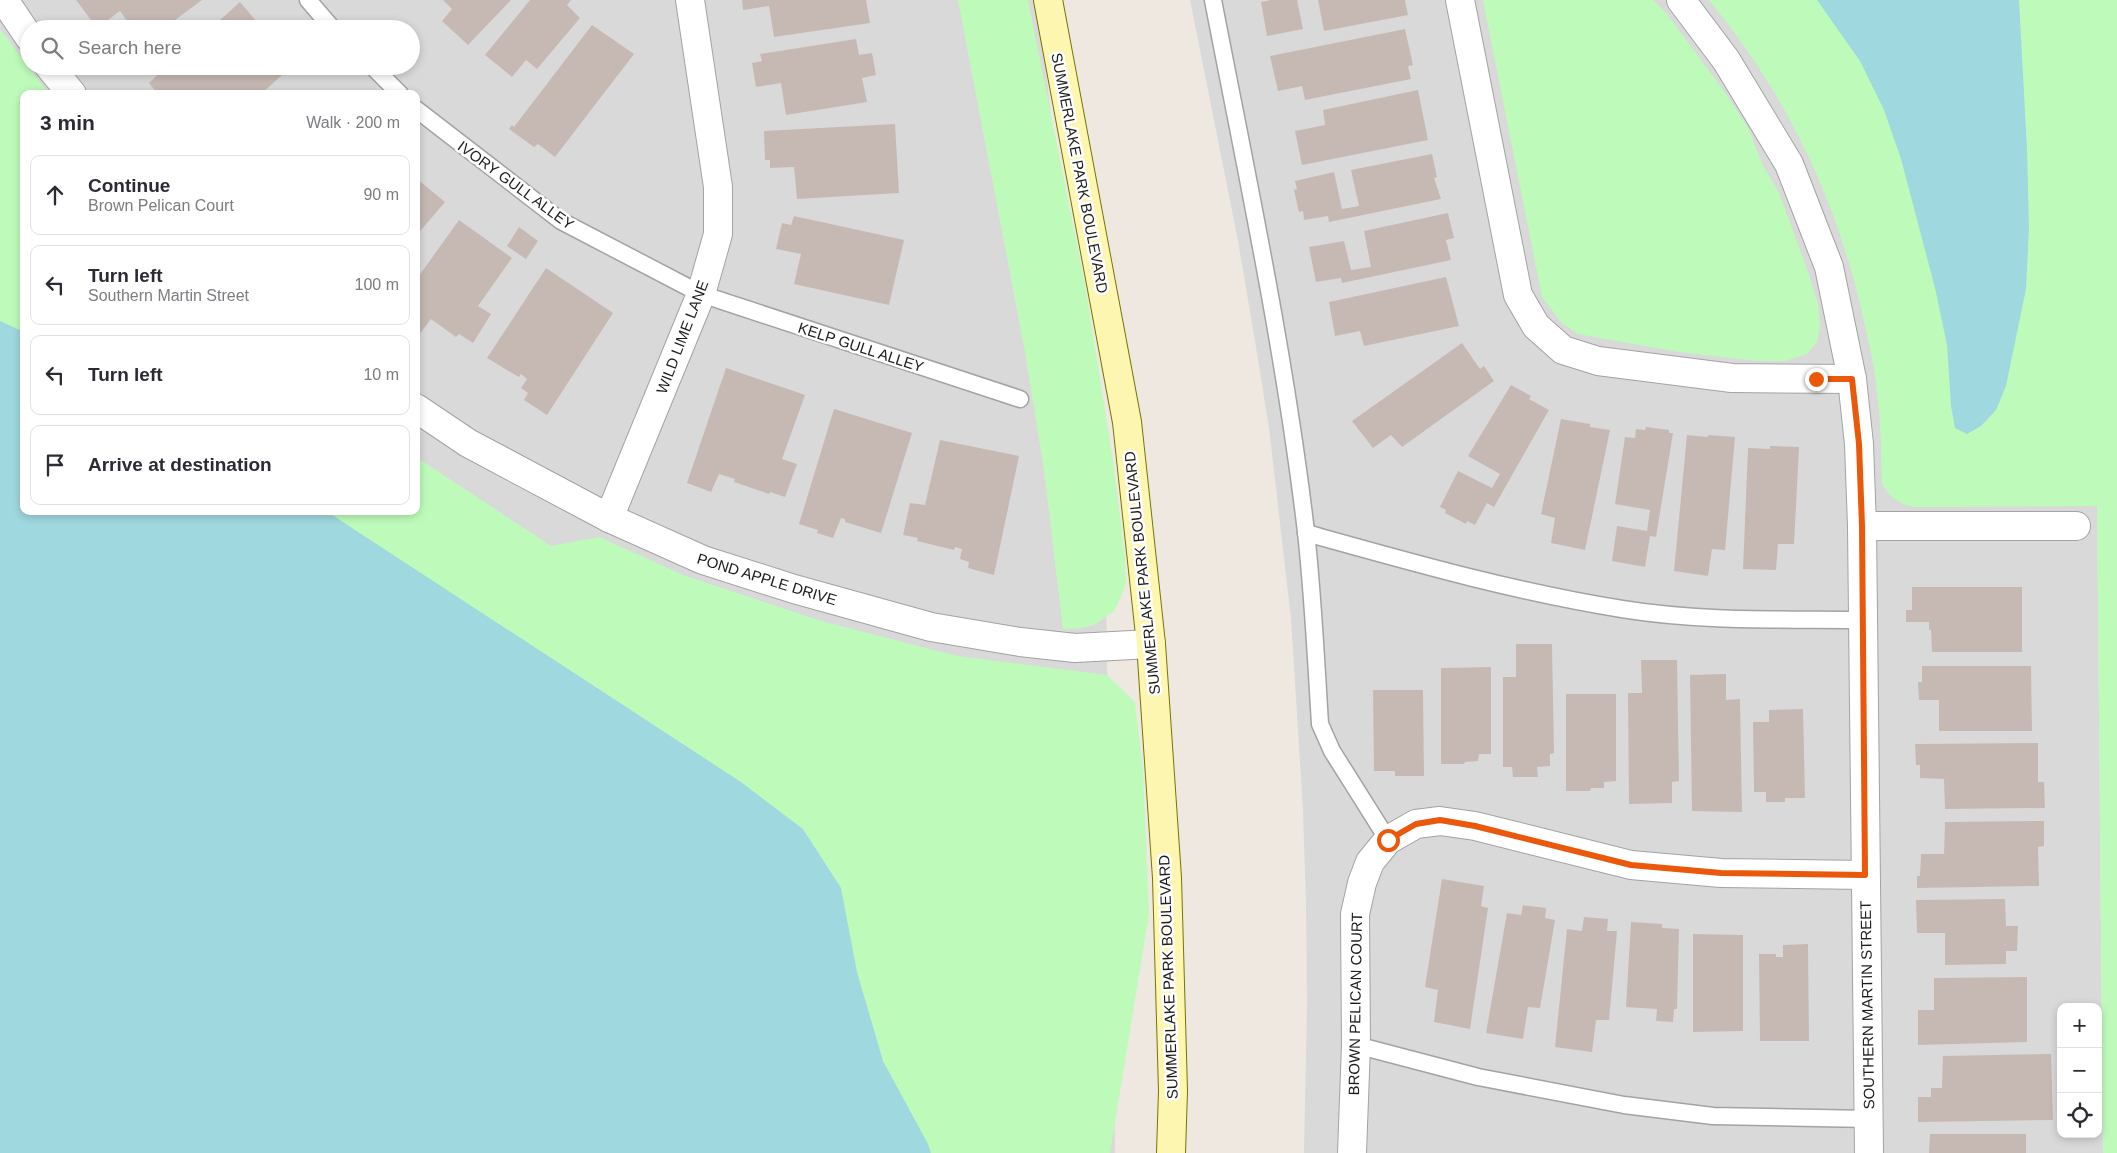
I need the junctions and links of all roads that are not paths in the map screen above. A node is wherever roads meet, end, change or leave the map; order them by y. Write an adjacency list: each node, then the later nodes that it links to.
1 (4, 0): 9 (street)
2 (308, 0): 8 (lane)
3 (1048, 0): 24 (main road, SUMMERLAKE PARK BOULEVARD)
4 (1213, 0): 22 (lane)
5 (1460, 0): 16 (street)
6 (1681, 0): 16 (street, SOUTHERN MARTIN STREET)
7 (685, 3): 15 (street, WILD LIME LANE)
8 (325, 20)
9 (20, 23)
10 (56, 75): 12 (street)
11 (381, 75): 13 (lane)
12 (69, 90)
13 (396, 90)
14 (420, 112): 15 (lane, IVORY GULL ALLEY)
15 (701, 294): 17 (lane, KELP GULL ALLEY); 19 (street, WILD LIME LANE)
16 (1852, 379): 20 (street, SOUTHERN MARTIN STREET)
17 (1020, 399)
18 (420, 411): 19 (street, POND APPLE DRIVE)
19 (609, 518): 24 (street, POND APPLE DRIVE)
20 (1862, 526): 21 (street); 23 (street, SOUTHERN MARTIN STREET)
21 (2076, 526)
22 (1306, 533): 23 (lane); 25 (lane)
23 (1863, 620): 26 (street, SOUTHERN MARTIN STREET)
24 (1151, 644): 29 (main road, SUMMERLAKE PARK BOULEVARD)
25 (1388, 840): 26 (street, BROWN PELICAN COURT); 27 (street, BROWN PELICAN COURT)
26 (1865, 875): 28 (street, SOUTHERN MARTIN STREET)
27 (1356, 1045): 28 (lane); 30 (street, BROWN PELICAN COURT)
28 (1869, 1119): 31 (street, SOUTHERN MARTIN STREET)
29 (1170, 1153)
30 (1352, 1153)
31 (1869, 1153)

